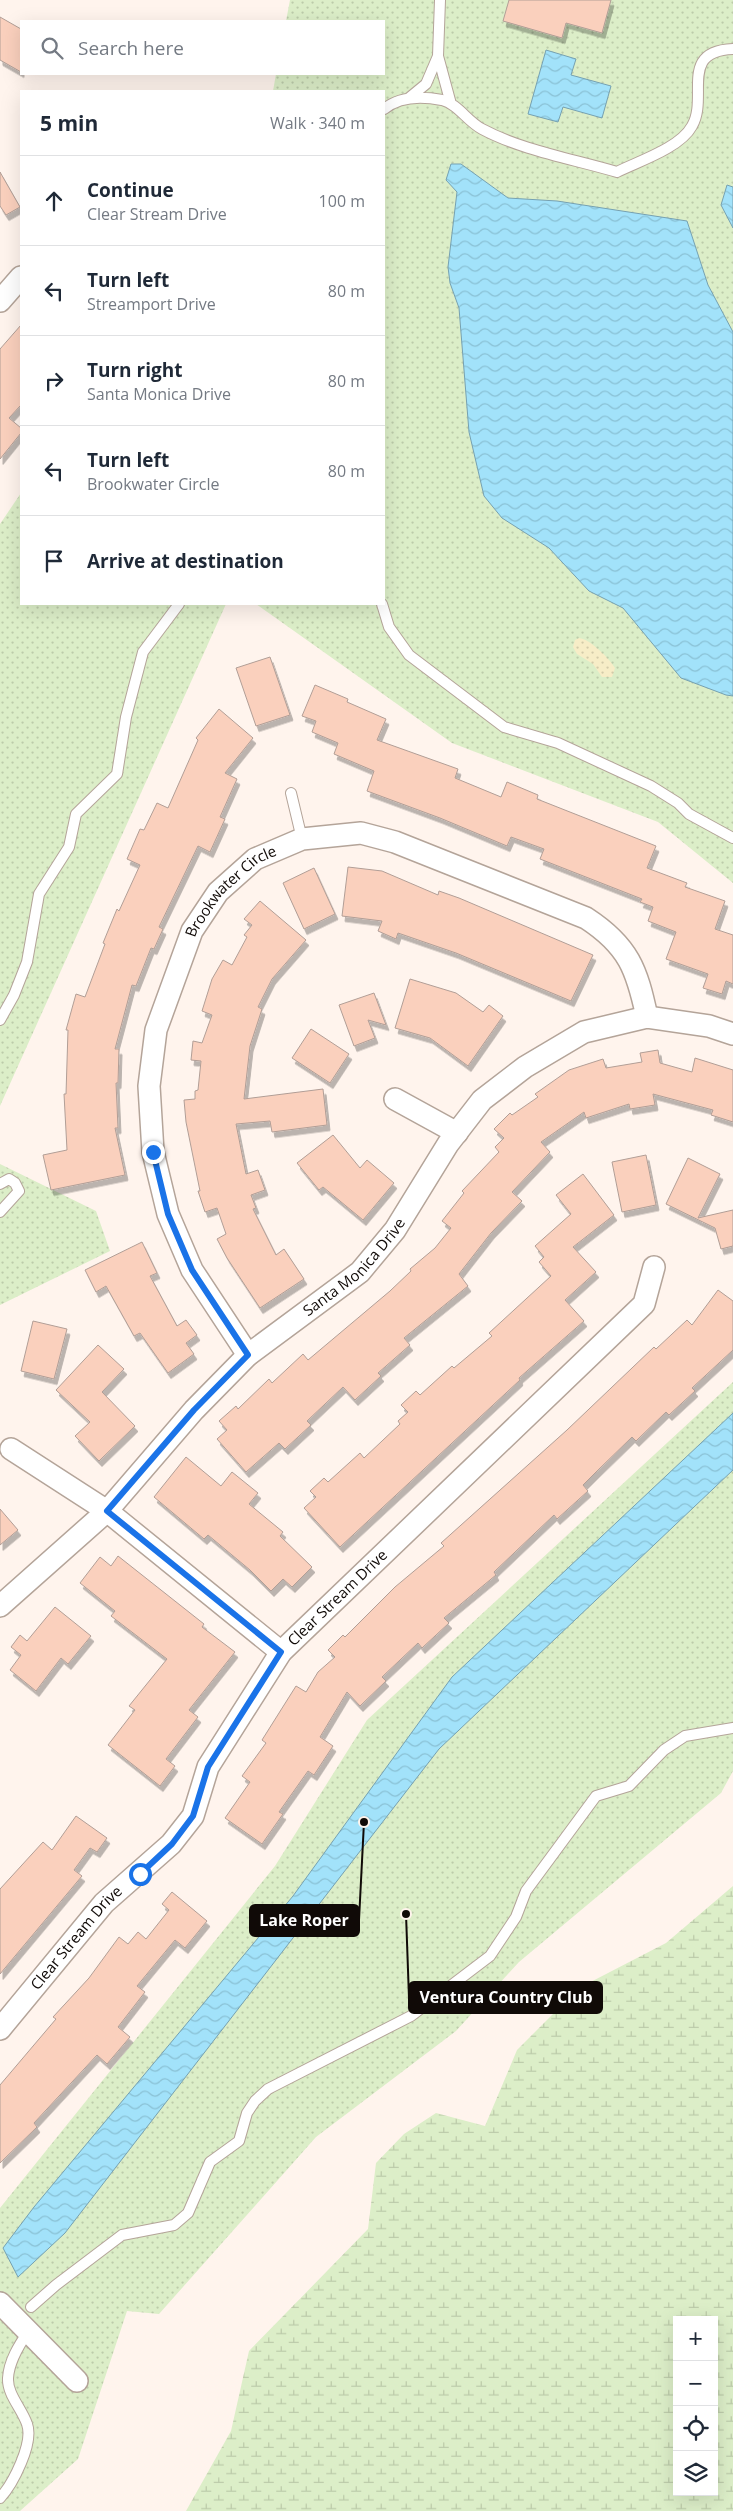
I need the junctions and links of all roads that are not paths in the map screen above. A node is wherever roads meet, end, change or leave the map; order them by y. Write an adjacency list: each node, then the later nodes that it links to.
1 (440, 0): 3 (lane)
2 (733, 49): 5 (lane)
3 (438, 56): 4 (lane); 5 (lane)
4 (409, 98): 5 (lane); 6 (lane)
5 (451, 104)
6 (385, 108)
7 (20, 278): 8 (street)
8 (0, 301)
9 (178, 605): 15 (lane)
10 (382, 605): 12 (lane)
11 (291, 793): 13 (lane)
12 (733, 838)
13 (302, 839): 14 (street, Brookwater Circle); 22 (street, Brookwater Circle)
14 (647, 1017): 16 (street, Santa Monica Drive); 18 (street, Santa Monica Drive)
15 (0, 1020)
16 (733, 1034)
17 (395, 1099): 18 (street)
18 (457, 1132): 22 (street, Santa Monica Drive)
19 (0, 1184): 20 (lane)
20 (0, 1212)
21 (654, 1267): 26 (street, Clear Stream Drive)
22 (248, 1355): 24 (street, Santa Monica Drive)
23 (12, 1450): 24 (street)
24 (107, 1511): 25 (street, Santa Monica Drive); 26 (street)
25 (1, 1604)
26 (281, 1652): 28 (street, Clear Stream Drive)
27 (733, 1728): 30 (lane)
28 (0, 2029)
29 (0, 2303): 31 (street)
30 (31, 2307)
31 (28, 2332): 32 (street); 33 (lane)
32 (77, 2382)
33 (0, 2498)

